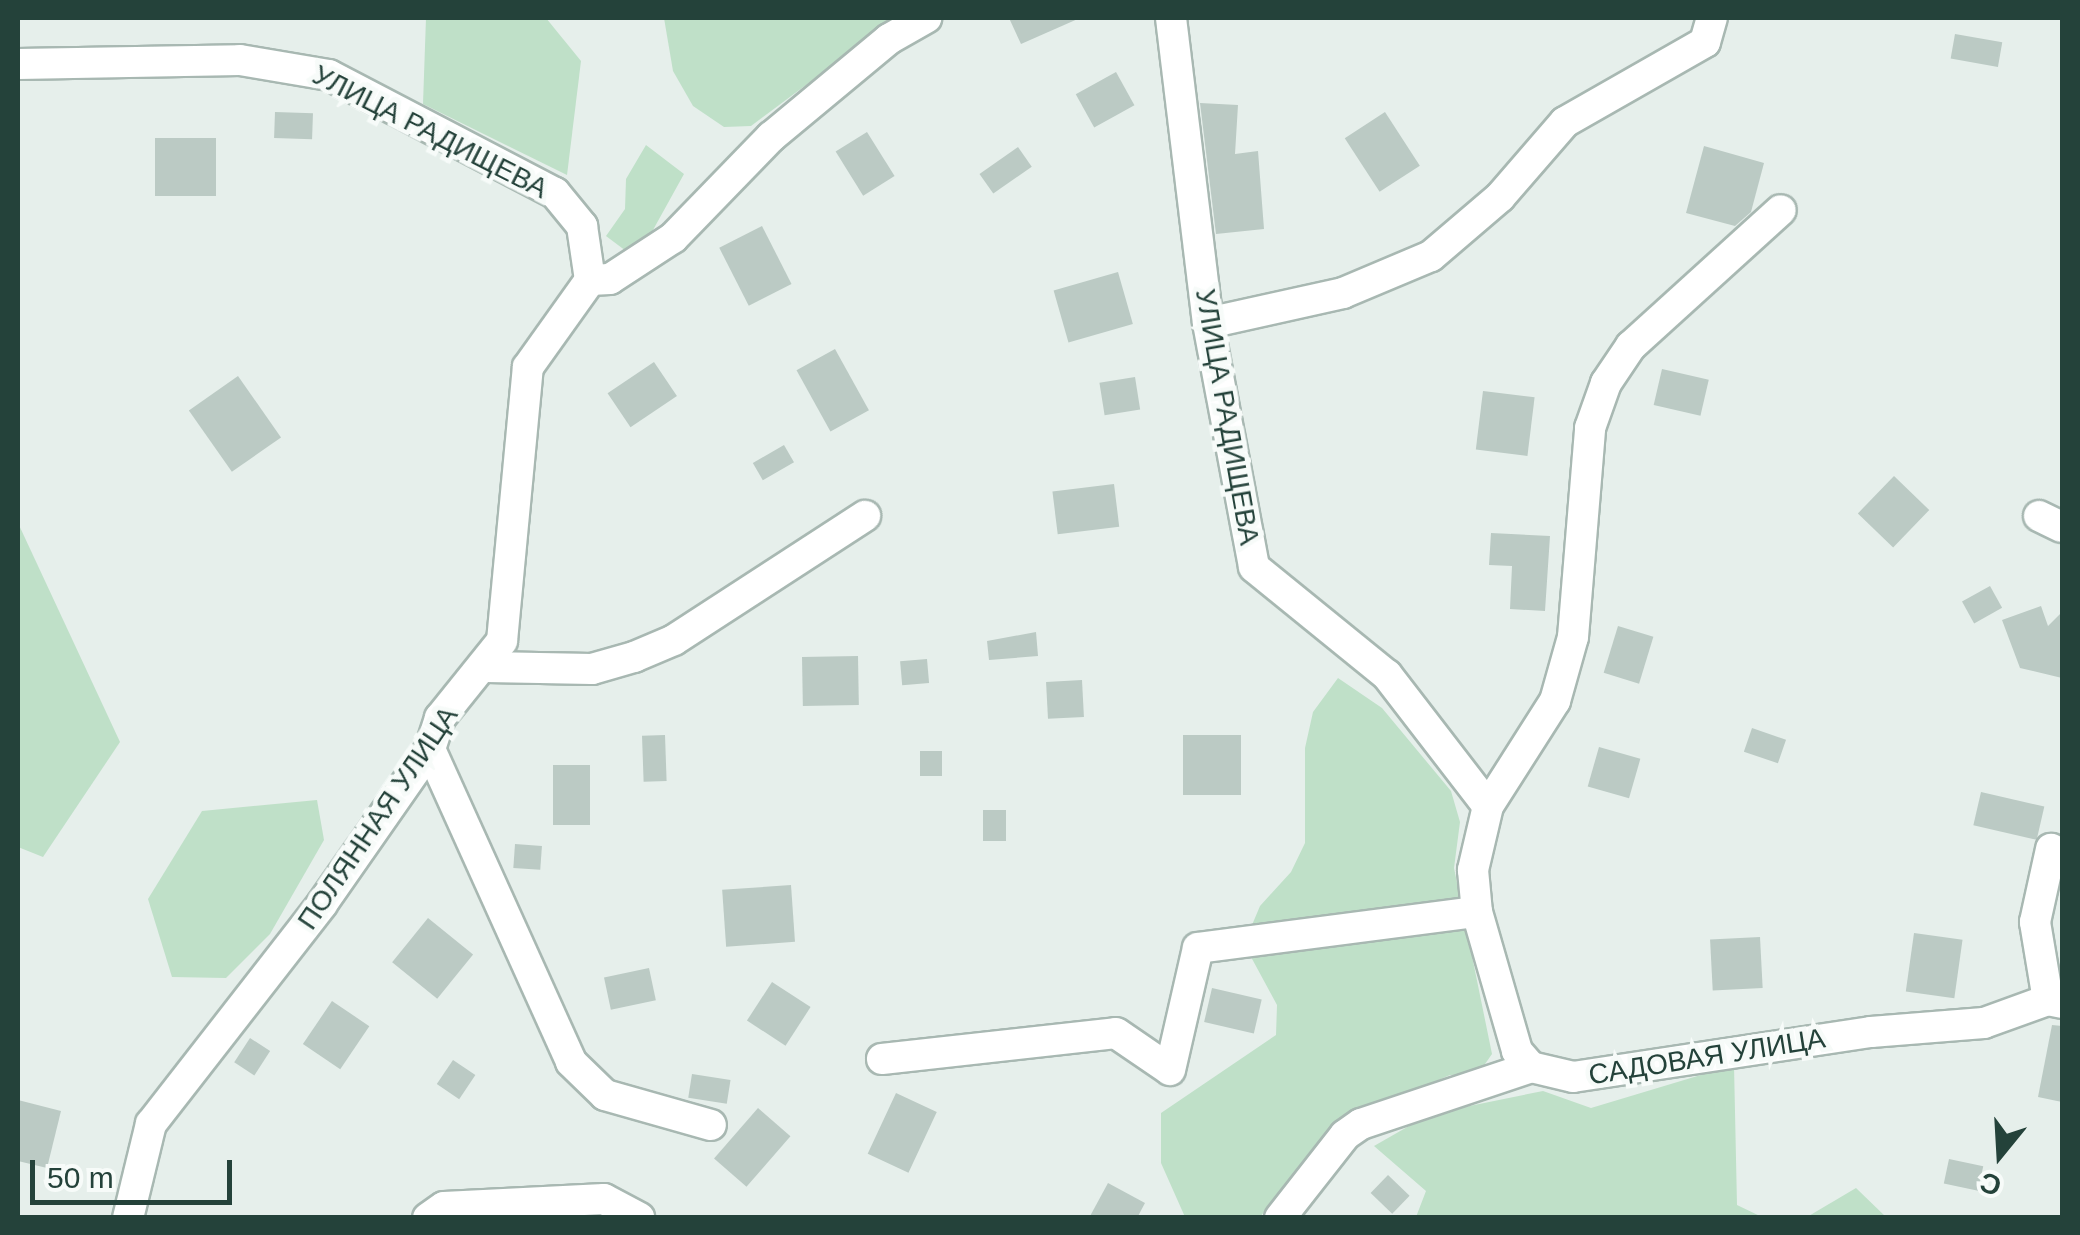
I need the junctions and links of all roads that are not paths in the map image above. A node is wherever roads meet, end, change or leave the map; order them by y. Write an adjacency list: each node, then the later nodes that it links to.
1 (926, 18): 6 (street)
2 (1172, 18): 7 (street, УЛИЦА РАДИЩЕВА)
3 (1712, 18): 7 (street)
4 (18, 64): 6 (street, УЛИЦА РАДИЩЕВА)
5 (1780, 210): 11 (street)
6 (590, 280): 9 (street, ПОЛЯННАЯ УЛИЦА)
7 (1208, 323): 11 (street, УЛИЦА РАДИЩЕВА)
8 (864, 516): 9 (street)
9 (487, 668): 10 (street, ПОЛЯННАЯ УЛИЦА)
10 (430, 750): 17 (street); 18 (street, ПОЛЯННАЯ УЛИЦА)
11 (1488, 806): 13 (street)
12 (2050, 849): 14 (street)
13 (1477, 912): 15 (street); 16 (street)
14 (2055, 1001): 16 (street, САДОВАЯ УЛИЦА)
15 (882, 1058)
16 (1531, 1068): 21 (street, САДОВАЯ УЛИЦА)
17 (711, 1125)
18 (128, 1218)
19 (428, 1218): 20 (street)
20 (639, 1218)
21 (1280, 1218)

